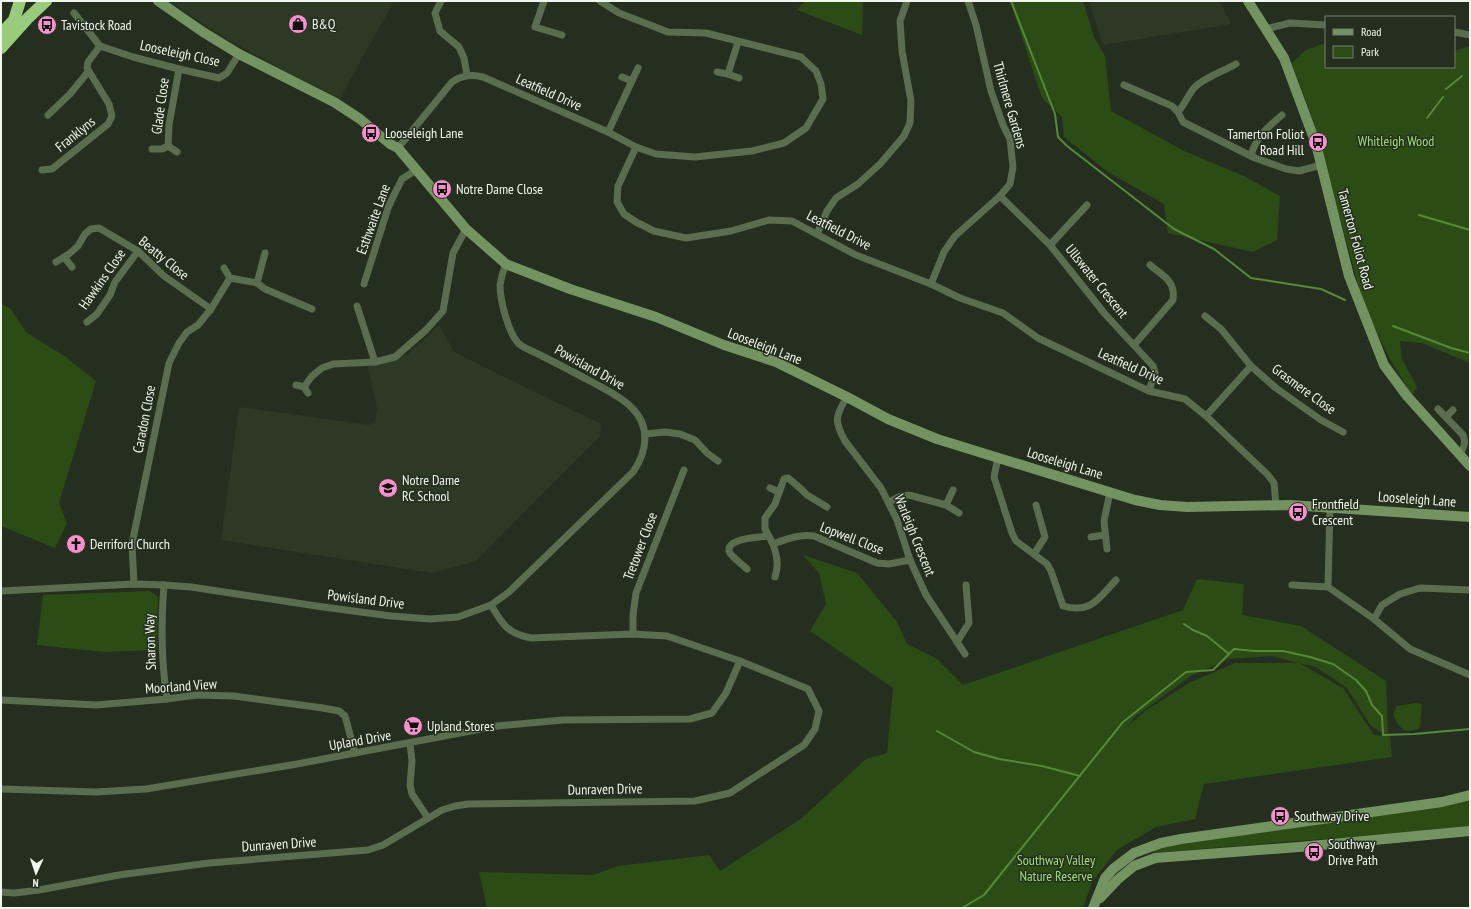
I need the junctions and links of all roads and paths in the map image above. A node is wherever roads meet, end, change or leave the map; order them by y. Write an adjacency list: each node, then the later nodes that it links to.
1 (20, 1): 14 (highway)
2 (46, 1): 19 (highway)
3 (158, 1): 20 (street, Looseleigh Lane)
4 (441, 1): 27 (street)
5 (544, 1): 16 (street)
6 (600, 1): 17 (street)
7 (907, 1): 48 (street)
8 (968, 1): 45 (street, Thirlmere Gardens)
9 (1248, 1): 12 (street, Tamerton Foliot Road)
10 (74, 13): 18 (street)
11 (1325, 25): 12 (street)
12 (1265, 29): 42 (street, Tamerton Foliot Road)
13 (1455, 32): 15 (street)
14 (1, 34)
15 (1470, 35)
16 (562, 36)
17 (738, 42): 26 (street); 37 (street)
18 (100, 46): 23 (street, Looseleigh Close); 24 (street)
19 (1, 48)
20 (239, 54): 23 (street, Looseleigh Close); 38 (street, Looseleigh Lane)
21 (1236, 64): 32 (street)
22 (638, 68): 30 (street)
23 (179, 69): 36 (street, Glade Close)
24 (88, 72): 33 (street); 43 (street, Franklyns)
25 (718, 72): 26 (street)
26 (728, 74): 29 (street)
27 (467, 75): 35 (street, Leatfield Drive); 38 (street)
28 (622, 77): 30 (street)
29 (739, 78)
30 (632, 82): 35 (street)
31 (1124, 85): 32 (street)
32 (1178, 112): 41 (street)
33 (48, 115)
34 (1282, 115): 41 (street)
35 (608, 132): 37 (street, Leatfield Drive)
36 (168, 146): 39 (street, Glade Close); 40 (street, Glade Close)
37 (636, 147): 48 (street, Leatfield Drive)
38 (398, 148): 44 (street, Looseleigh Lane)
39 (152, 149)
40 (177, 152)
41 (1251, 156): 42 (street)
42 (1321, 164): 79 (street, Tamerton Foliot Road)
43 (42, 170)
44 (416, 170): 47 (street, Looseleigh Lane); 60 (street, Esthwaite Lane)
45 (1000, 196): 49 (street, Ullswater Crescent); 61 (street, Thirlmere Gardens)
46 (1086, 205): 49 (street)
47 (466, 229): 54 (street, Looseleigh Lane); 68 (street)
48 (817, 234): 61 (street, Leatfield Drive)
49 (1050, 245): 67 (street, Ullswater Crescent)
50 (138, 251): 52 (street, Beatty Close); 63 (street, Beatty Close); 66 (street, Hawkins Close)
51 (265, 253): 59 (street)
52 (64, 257): 53 (street, Beatty Close); 56 (street)
53 (56, 262)
54 (506, 264): 72 (street, Looseleigh Lane); 78 (street, Powisland Drive)
55 (1150, 265): 67 (street)
56 (72, 267)
57 (224, 268): 58 (street)
58 (230, 278): 59 (street); 63 (street, Caradon Close)
59 (257, 284): 64 (street)
60 (364, 284)
61 (931, 284): 71 (street, Leatfield Drive)
62 (358, 306): 68 (street)
63 (211, 309): 106 (street, Caradon Close)
64 (312, 309)
65 (1205, 316): 69 (street, Grasmere Close)
66 (87, 322)
67 (1134, 345): 71 (street, Ullswater Crescent)
68 (375, 362): 70 (street)
69 (1251, 366): 75 (street, Grasmere Close); 77 (street, Grasmere Close)
70 (296, 385)
71 (1149, 391): 75 (street, Leatfield Drive)
72 (847, 397): 80 (street, Looseleigh Lane); 88 (street, Warleigh Crescent)
73 (1438, 409): 76 (street)
74 (1453, 410): 76 (street)
75 (1206, 416): 91 (street, Leatfield Drive)
76 (1446, 417): 79 (street)
77 (1343, 432)
78 (645, 434): 81 (street); 115 (street, Powisland Drive)
79 (1460, 454): 82 (street, Tamerton Foliot Road)
80 (998, 457): 87 (street, Looseleigh Lane); 101 (street)
81 (718, 461)
82 (1470, 466)
83 (684, 470): 117 (street, Tretower Close)
84 (770, 488): 86 (street)
85 (953, 490): 89 (street)
86 (780, 492): 92 (street); 97 (street)
87 (1110, 492): 91 (street, Looseleigh Lane); 96 (street)
88 (889, 502): 89 (street); 102 (street, Warleigh Crescent)
89 (946, 505): 94 (street)
90 (1036, 505): 101 (street)
91 (1276, 505): 93 (street, Looseleigh Lane)
92 (828, 507)
93 (1330, 508): 95 (street, Looseleigh Lane); 111 (street)
94 (959, 513)
95 (1470, 517)
96 (1105, 535): 98 (street); 100 (street)
97 (768, 536): 99 (street); 103 (street)
98 (1091, 537)
99 (773, 544): 102 (street, Lopwell Close); 104 (street)
100 (1107, 549)
101 (1034, 554): 110 (street)
102 (910, 560): 118 (street, Warleigh Crescent)
103 (747, 569)
104 (775, 577)
105 (1116, 580): 110 (street)
106 (134, 584): 107 (street, Powisland Drive); 113 (street, Powisland Drive)
107 (164, 585): 115 (street, Powisland Drive); 122 (street, Sharon Way)
108 (966, 585): 118 (street)
109 (1292, 585): 111 (street)
110 (1110, 587): 114 (street)
111 (1328, 587): 116 (street)
112 (1470, 590): 116 (street)
113 (1, 591)
114 (1116, 592)
115 (491, 605): 117 (street, Dunraven Drive)
116 (1374, 619): 121 (street)
117 (633, 634): 120 (street, Dunraven Drive)
118 (957, 642): 119 (street, Warleigh Crescent)
119 (965, 654)
120 (740, 661): 124 (street, Upland Drive); 128 (street, Dunraven Drive)
121 (1470, 675)
122 (167, 699): 123 (street, Moorland View); 125 (street, Moorland View)
123 (1, 700)
124 (410, 744): 125 (street, Upland Drive); 128 (street)
125 (355, 754): 126 (street, Upland Drive)
126 (1, 789)
127 (1470, 795): 131 (street)
128 (428, 818): 130 (street, Dunraven Drive)
129 (1470, 831): 131 (street)
130 (1, 892)
131 (1095, 905)

